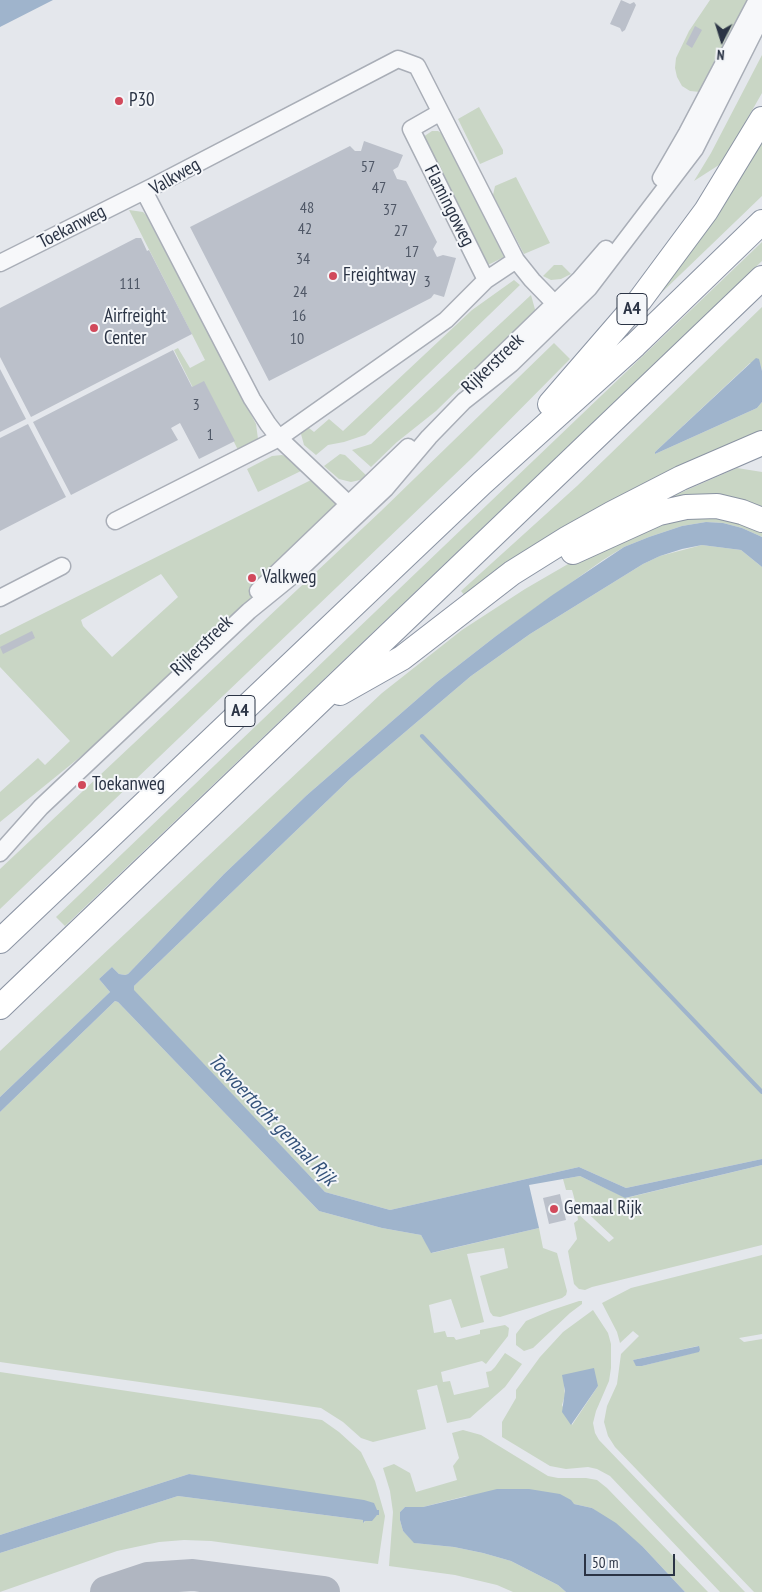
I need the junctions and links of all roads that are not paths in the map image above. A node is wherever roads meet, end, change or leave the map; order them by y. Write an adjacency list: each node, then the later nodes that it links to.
1 (758, 0): 12 (street, Rijkerstreek)
2 (762, 16): 12 (street, Rijkerstreek)
3 (417, 66): 4 (street, Flamingoweg); 6 (street, Valkweg)
4 (439, 112): 8 (street, Flamingoweg); 11 (street, Flamingoweg)
5 (762, 119): 15 (highway, A4)
6 (144, 191): 9 (street, Toekanweg); 13 (street, Valkweg)
7 (762, 222): 15 (highway, A4)
8 (516, 260): 11 (street); 12 (street, Flamingoweg)
9 (0, 264)
10 (762, 278): 23 (highway, A4)
11 (486, 280): 13 (street)
12 (560, 308): 16 (street, Rijkerstreek)
13 (279, 438): 16 (street, Valkweg); 17 (street)
14 (762, 444): 21 (highway, A4)
15 (482, 483): 26 (highway, A4)
16 (353, 509): 22 (street, Rijkerstreek)
17 (115, 520)
18 (762, 520): 21 (highway, A4)
19 (62, 566): 20 (street)
20 (0, 598)
21 (475, 601): 23 (highway, A4)
22 (170, 682): 24 (street, Rijkerstreek); 25 (street, Rijkerstreek)
23 (312, 708): 27 (highway, A4)
24 (0, 836)
25 (0, 853)
26 (0, 941)
27 (0, 1008)

